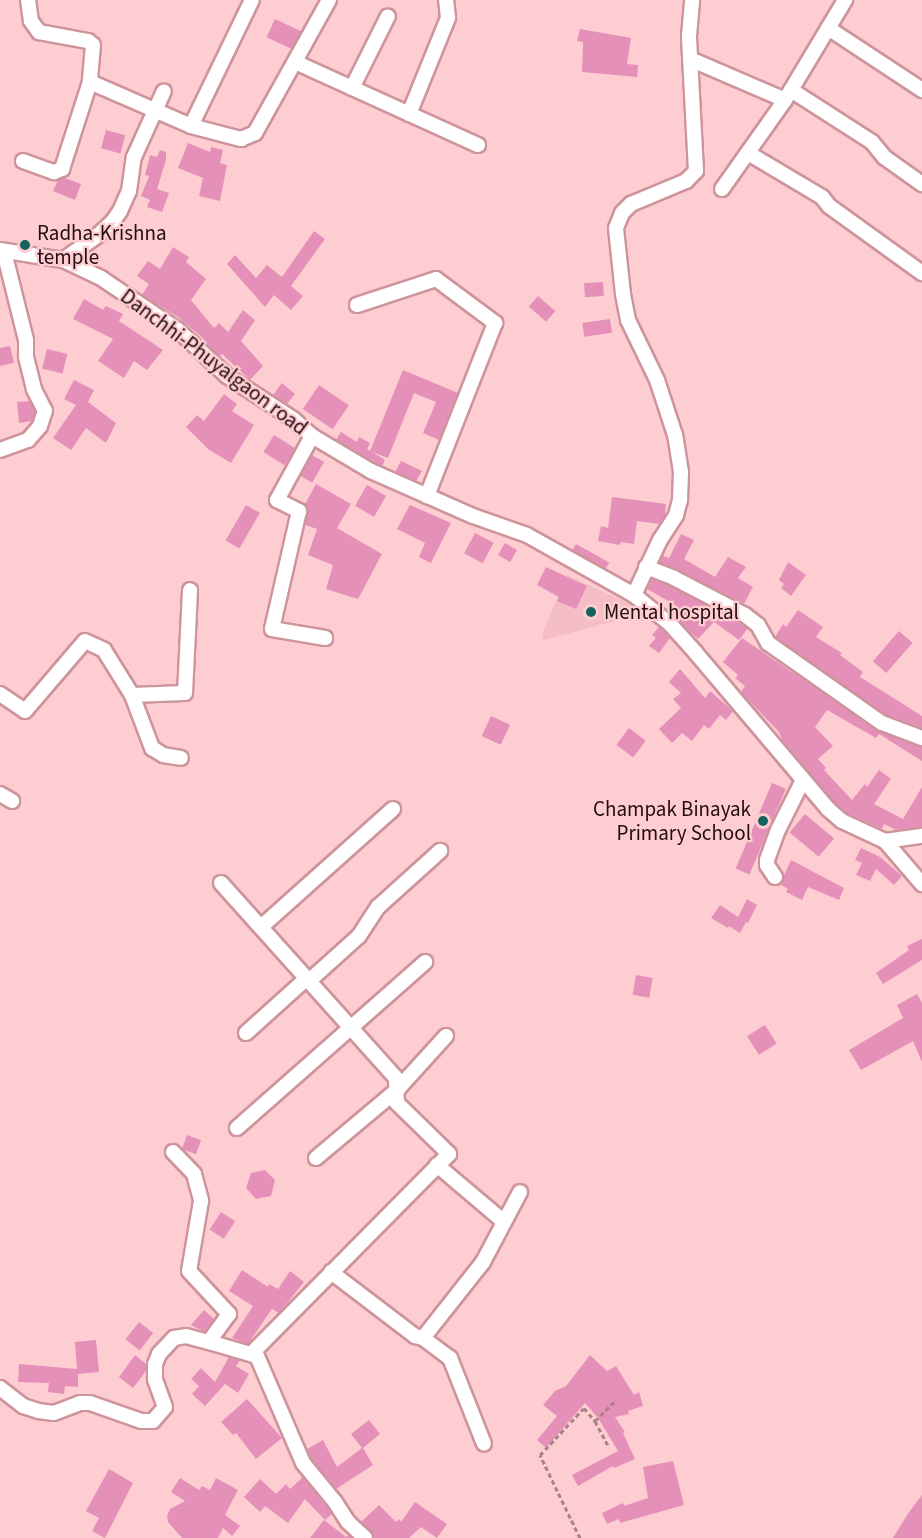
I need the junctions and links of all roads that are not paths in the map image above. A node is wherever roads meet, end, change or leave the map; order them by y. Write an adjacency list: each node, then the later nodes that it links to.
1 (28, 0): 11 (street)
2 (252, 0): 18 (street)
3 (446, 0): 17 (street)
4 (692, 0): 9 (street)
5 (846, 0): 8 (street)
6 (324, 2): 10 (street)
7 (388, 16): 12 (street)
8 (828, 28): 13 (street); 15 (street)
9 (690, 59): 15 (street); 31 (street)
10 (295, 62): 12 (street); 18 (street)
11 (90, 82): 16 (street); 21 (street)
12 (352, 88): 17 (street)
13 (922, 90)
14 (164, 92): 16 (street)
15 (788, 95): 20 (street); 22 (street)
16 (154, 110): 18 (street); 25 (street)
17 (409, 114): 19 (street)
18 (191, 126)
19 (478, 145)
20 (748, 153): 23 (street); 26 (street)
21 (23, 161)
22 (922, 184)
23 (722, 189)
24 (2, 251): 25 (street, Danchhi-Phuyalgaon road); 29 (street)
25 (63, 260): 28 (street, Danchhi-Phuyalgaon road)
26 (922, 273)
27 (357, 306): 30 (street)
28 (312, 436): 30 (street, Danchhi-Phuyalgaon road); 34 (street)
29 (0, 450)
30 (427, 496): 33 (street, Danchhi-Phuyalgaon road)
31 (646, 567): 33 (street); 37 (street)
32 (190, 590): 36 (street)
33 (634, 595): 39 (street, Danchhi-Phuyalgaon road)
34 (325, 638)
35 (0, 694): 36 (street)
36 (132, 695): 38 (street)
37 (922, 738)
38 (181, 758)
39 (803, 780): 42 (street, Danchhi-Phuyalgaon road); 44 (street)
40 (393, 808): 47 (street)
41 (922, 836): 42 (street)
42 (885, 841): 46 (street, Danchhi-Phuyalgaon road)
43 (440, 851): 49 (street)
44 (775, 877)
45 (221, 883): 47 (street)
46 (922, 884)
47 (261, 927): 49 (street)
48 (425, 962): 50 (street)
49 (308, 980): 50 (street); 51 (street)
50 (352, 1029): 53 (street); 54 (street)
51 (246, 1033)
52 (446, 1036): 53 (street)
53 (397, 1090): 56 (street); 57 (street)
54 (237, 1128)
55 (173, 1152): 62 (street)
56 (316, 1158)
57 (437, 1166): 59 (street); 60 (street)
58 (520, 1192): 59 (street)
59 (503, 1221): 61 (street)
60 (330, 1272): 61 (street); 63 (street)
61 (423, 1338): 65 (street)
62 (209, 1342): 63 (street); 64 (street)
63 (252, 1353): 66 (street)
64 (0, 1388)
65 (484, 1444)
66 (365, 1538)

